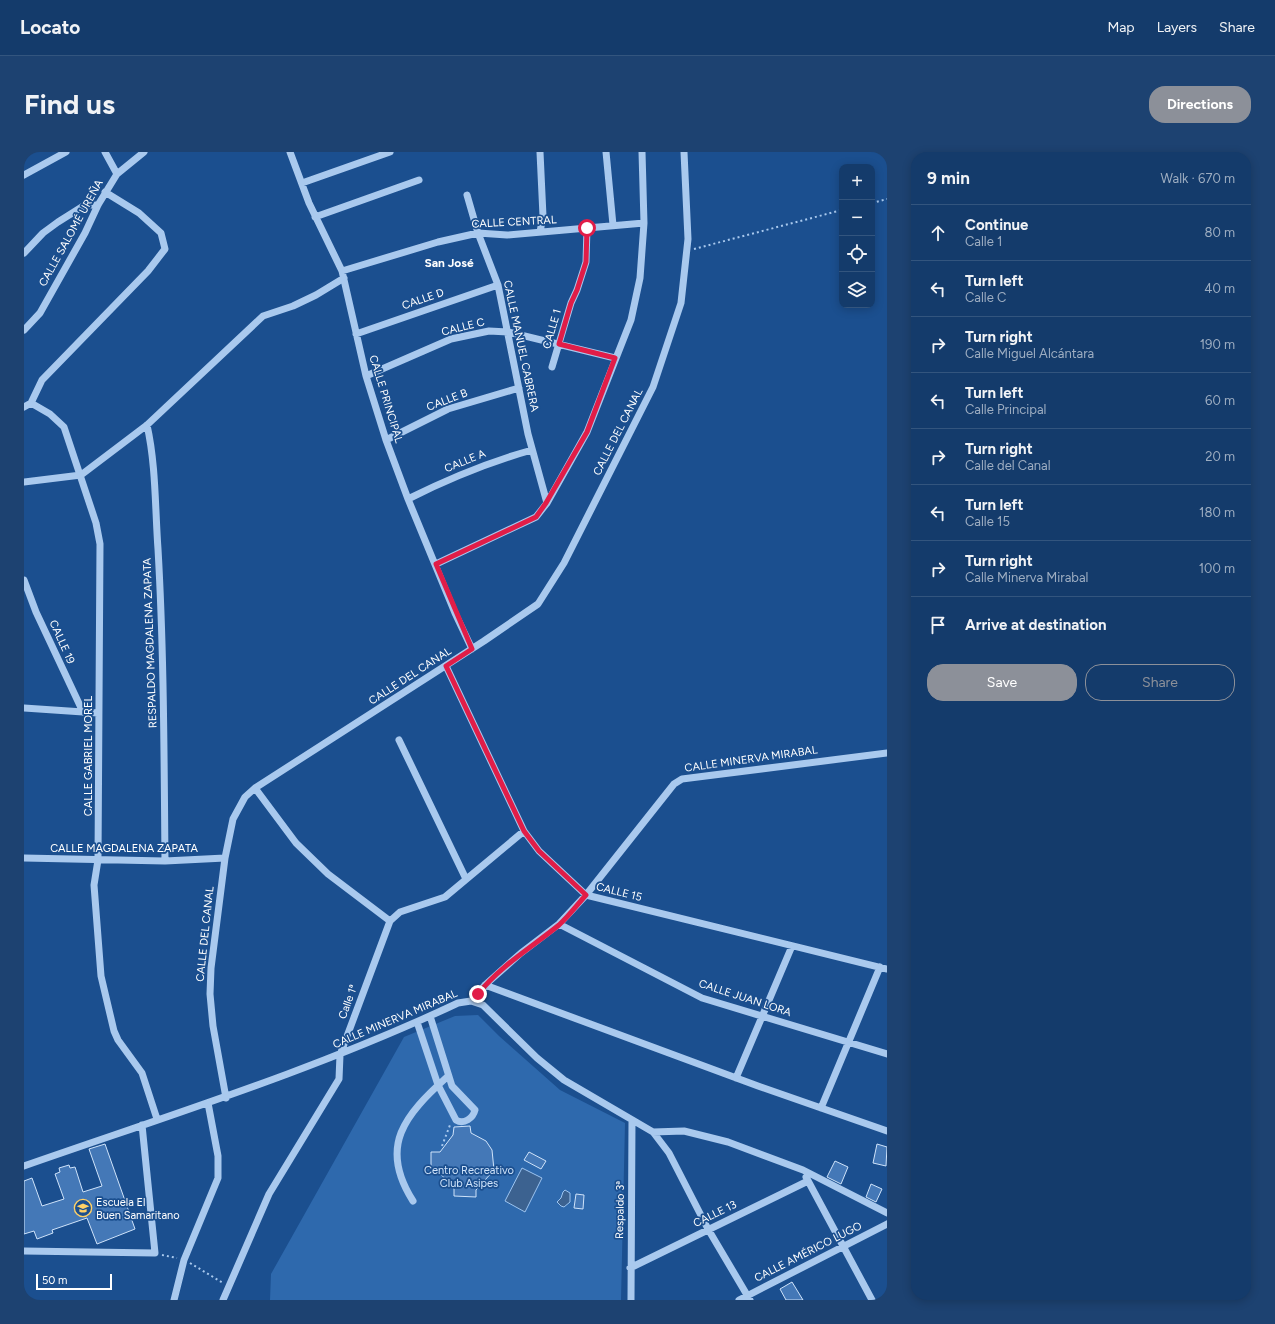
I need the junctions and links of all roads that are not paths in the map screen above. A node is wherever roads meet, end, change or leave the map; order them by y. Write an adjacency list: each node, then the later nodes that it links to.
1 (66, 152): 11 (street)
2 (105, 152): 10 (street)
3 (144, 152): 10 (street, CALLE SALOMÉ UREÑA)
4 (290, 152): 13 (street, CALLE PRINCIPAL)
5 (390, 152): 13 (street)
6 (540, 152): 21 (street)
7 (606, 152): 19 (street)
8 (642, 152): 18 (street)
9 (684, 152): 44 (street, CALLE DEL CANAL)
10 (117, 174): 14 (street, CALLE SALOMÉ UREÑA)
11 (24, 175)
12 (419, 180): 17 (street)
13 (302, 183): 17 (street, CALLE PRINCIPAL)
14 (105, 192): 16 (street, CALLE SALOMÉ UREÑA); 34 (street)
15 (467, 195): 22 (street, CALLE MANUEL CABRERA)
16 (98, 206): 23 (street); 26 (street, CALLE SALOMÉ UREÑA)
17 (315, 217): 24 (street, CALLE PRINCIPAL)
18 (644, 224): 19 (street, CALLE CENTRAL); 30 (street)
19 (613, 225): 20 (street, CALLE CENTRAL)
20 (587, 228): 21 (street, CALLE CENTRAL); 29 (street, CALLE 1)
21 (540, 232): 22 (street, CALLE CENTRAL)
22 (478, 233): 24 (street, CALLE CENTRAL); 25 (street, CALLE MANUEL CABRERA)
23 (24, 253)
24 (343, 275): 28 (street, CALLE PRINCIPAL); 35 (street, CALLE CENTRAL)
25 (498, 285): 27 (street, CALLE MANUEL CABRERA); 28 (street, CALLE D)
26 (24, 330)
27 (508, 332): 29 (street, CALLE C); 32 (street, CALLE C); 33 (street, CALLE MANUEL CABRERA)
28 (356, 334): 32 (street, CALLE PRINCIPAL)
29 (559, 344): 30 (street, CALLE C); 31 (street, CALLE 1)
30 (615, 358): 41 (street)
31 (552, 367)
32 (366, 376): 36 (street, CALLE PRINCIPAL)
33 (519, 388): 36 (street, CALLE B); 37 (street, CALLE MANUEL CABRERA)
34 (27, 405): 38 (street, CALLE GABRIEL MOREL)
35 (147, 425): 38 (street, CALLE CENTRAL); 56 (street, RESPALDO MAGDALENA ZAPATA)
36 (386, 440): 40 (street, CALLE PRINCIPAL)
37 (532, 450): 40 (street, CALLE A); 41 (street, CALLE MANUEL CABRERA)
38 (81, 475): 39 (street); 48 (street, CALLE GABRIEL MOREL)
39 (24, 482)
40 (408, 499): 42 (street, CALLE PRINCIPAL)
41 (546, 503): 42 (street)
42 (436, 564): 44 (street, CALLE PRINCIPAL)
43 (24, 580): 47 (street, CALLE 19)
44 (472, 649): 45 (street, CALLE DEL CANAL)
45 (446, 666): 51 (street, CALLE DEL CANAL); 52 (street, CALLE 15)
46 (24, 708): 47 (street)
47 (83, 712): 48 (street)
48 (98, 713): 55 (street, CALLE GABRIEL MOREL)
49 (398, 740): 57 (street)
50 (887, 753): 58 (street, CALLE MINERVA MIRABAL)
51 (255, 788): 54 (street, CALLE DEL CANAL); 59 (street)
52 (524, 831): 57 (street); 58 (street, CALLE 15)
53 (24, 858): 55 (street, CALLE MAGDALENA ZAPATA)
54 (224, 858): 56 (street, CALLE MAGDALENA ZAPATA); 74 (street, CALLE DEL CANAL)
55 (98, 860): 56 (street, CALLE MAGDALENA ZAPATA); 77 (street, CALLE GABRIEL MOREL)
56 (165, 861)
57 (466, 879): 59 (street)
58 (586, 895): 60 (street, CALLE MINERVA MIRABAL); 61 (street, CALLE 15)
59 (390, 921): 70 (street, Calle 1ª)
60 (559, 924): 63 (street, CALLE MINERVA MIRABAL); 66 (street, CALLE JUAN LORA)
61 (792, 946): 62 (street, CALLE 15); 66 (street)
62 (883, 968): 68 (street)
63 (485, 985): 64 (street, CALLE MINERVA MIRABAL); 72 (street)
64 (471, 1001): 65 (street, CALLE MINERVA MIRABAL); 78 (street)
65 (430, 1016): 67 (street, CALLE MINERVA MIRABAL); 71 (street)
66 (762, 1016): 68 (street, CALLE JUAN LORA); 72 (street)
67 (417, 1022): 70 (street, CALLE MINERVA MIRABAL); 73 (street)
68 (849, 1043): 69 (street, CALLE JUAN LORA); 76 (street)
69 (887, 1054)
70 (340, 1055): 74 (street, CALLE MINERVA MIRABAL); 94 (street, Calle 1ª)
71 (448, 1077): 73 (street); 73 (street)
72 (736, 1078): 76 (street)
73 (438, 1085): 85 (street)
74 (226, 1098): 75 (street, CALLE MINERVA MIRABAL)
75 (208, 1103): 77 (street, CALLE MINERVA MIRABAL); 93 (street)
76 (821, 1108): 80 (street)
77 (157, 1119): 79 (street, CALLE MINERVA MIRABAL)
78 (632, 1121): 81 (street); 91 (street, Respaldo 3ª)
79 (142, 1125): 82 (street, CALLE MINERVA MIRABAL); 90 (street)
80 (887, 1131)
81 (653, 1132): 83 (street); 88 (street)
82 (24, 1166)
83 (803, 1170): 84 (street); 86 (street)
84 (808, 1181): 88 (street, CALLE 13); 89 (street)
85 (413, 1201)
86 (887, 1213)
87 (887, 1224): 89 (street, CALLE AMÉRICO LUGO)
88 (708, 1230): 91 (street, CALLE 13); 92 (street)
89 (843, 1246): 92 (street, CALLE AMÉRICO LUGO); 97 (street)
90 (24, 1251)
91 (630, 1268): 95 (street, Respaldo 3ª)
92 (749, 1298): 96 (street, CALLE AMÉRICO LUGO)
93 (174, 1300)
94 (223, 1300)
95 (631, 1300)
96 (739, 1300)
97 (872, 1300)

